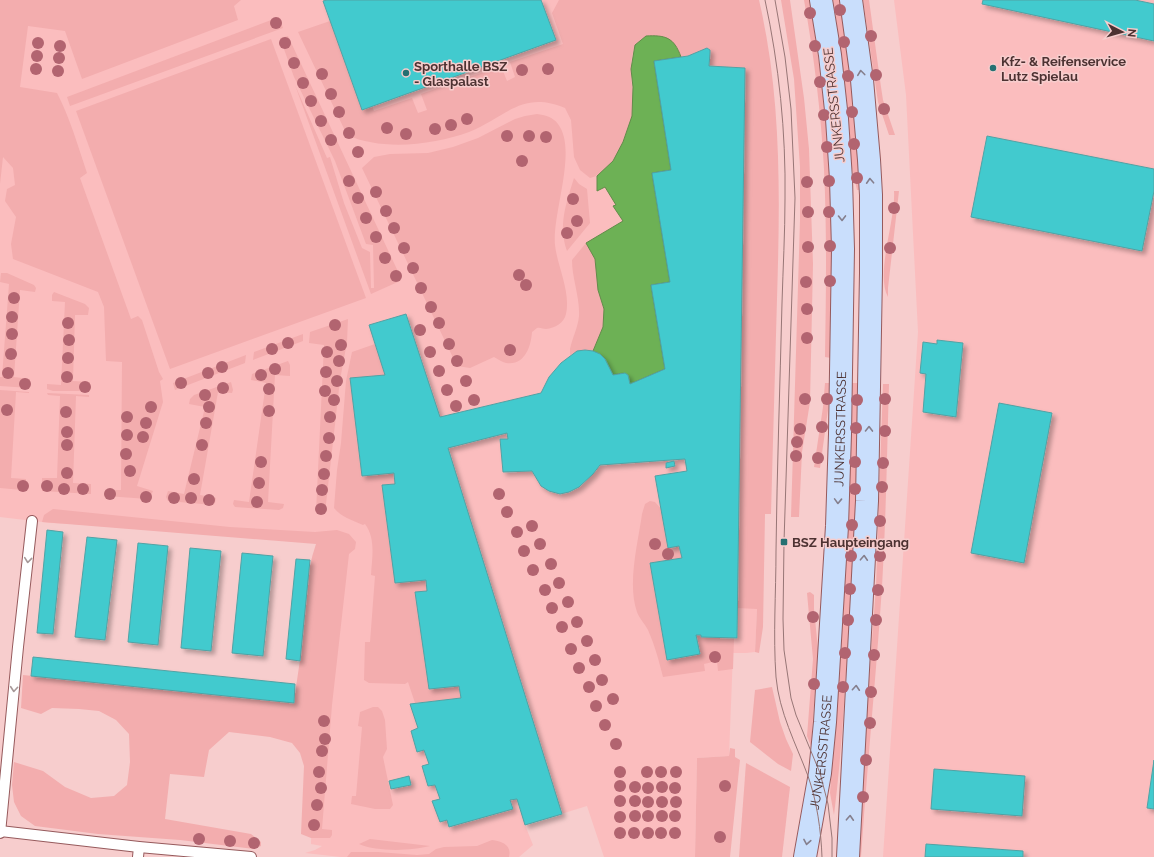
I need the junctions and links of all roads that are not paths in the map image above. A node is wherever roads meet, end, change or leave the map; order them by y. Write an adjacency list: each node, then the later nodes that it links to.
1 (821, 0): 7 (main road, JUNKERSSTRASSE, one-way to 7)
2 (851, 0): 8 (main road, one-way to 2)
3 (32, 521): 4 (lane, one-way to 4)
4 (0, 832): 5 (lane)
5 (138, 852): 6 (lane)
6 (251, 857)
7 (805, 857)
8 (848, 857)

